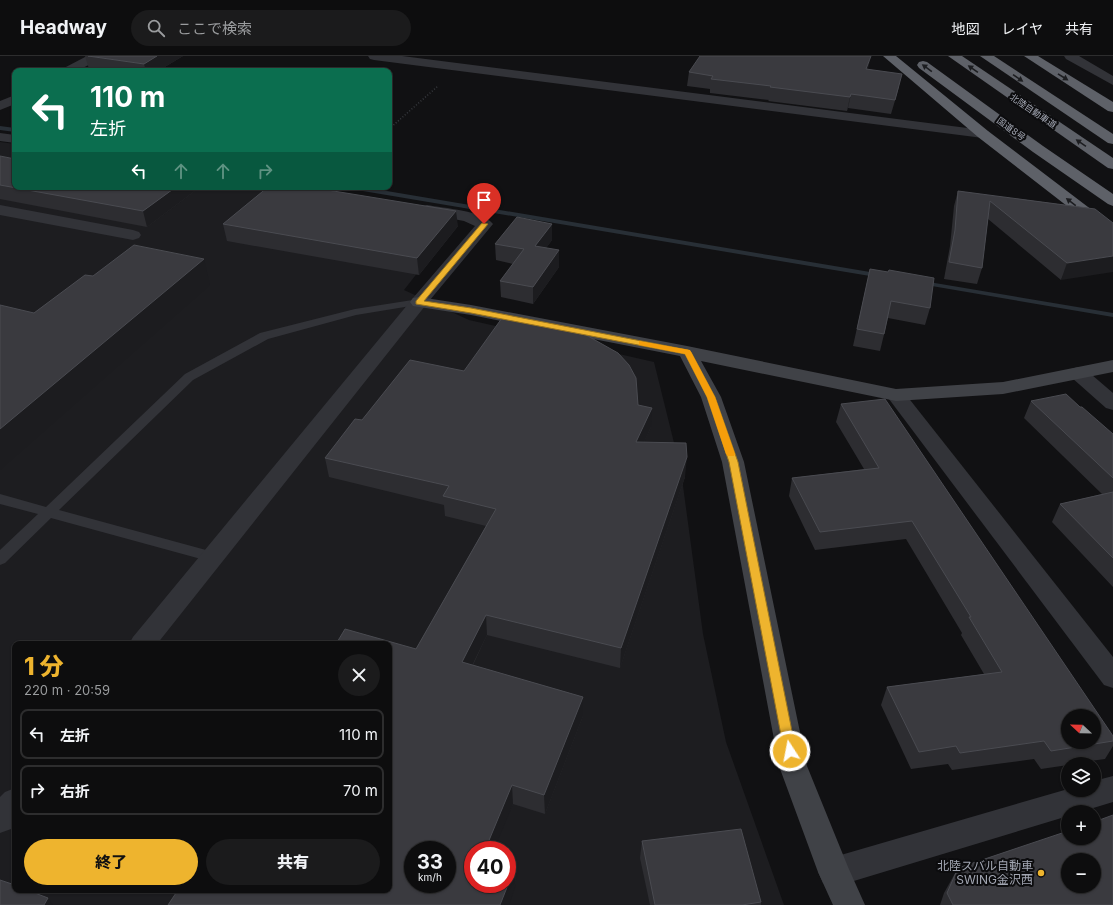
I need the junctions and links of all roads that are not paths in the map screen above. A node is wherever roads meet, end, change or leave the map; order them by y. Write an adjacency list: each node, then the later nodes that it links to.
1 (96, 56): 10 (street)
2 (374, 56): 16 (street)
3 (889, 56): 16 (highway)
4 (911, 56): 21 (highway, 国道8号, one-way to 4)
5 (954, 56): 20 (highway, 北陸自動車道, one-way to 5)
6 (986, 56): 19 (highway, 北陸自動車道, one-way to 19)
7 (1030, 56): 14 (highway, one-way to 14)
8 (1050, 56): 12 (highway)
9 (1070, 56): 11 (street)
10 (74, 68)
11 (1113, 81)
12 (1113, 92)
13 (12, 100): 15 (street)
14 (1108, 105)
15 (0, 106)
16 (983, 134): 24 (highway, one-way to 16)
17 (0, 137): 18 (street)
18 (12, 139)
19 (1113, 140)
20 (1113, 165)
21 (1113, 201)
22 (407, 207): 26 (street)
23 (0, 210): 25 (street)
24 (1113, 234)
25 (133, 235)
26 (419, 302): 27 (street); 33 (lane); 34 (street)
27 (688, 352): 30 (street); 41 (street)
28 (1113, 366): 29 (street)
29 (1078, 373): 30 (street); 31 (street)
30 (896, 395): 37 (street)
31 (1113, 404)
32 (0, 499): 33 (lane)
33 (49, 512): 34 (lane); 35 (lane)
34 (212, 557): 36 (street)
35 (0, 559)
36 (144, 641)
37 (1113, 678)
38 (1113, 789): 41 (street)
39 (12, 805): 40 (street)
40 (0, 819)
41 (834, 872): 42 (street)
42 (849, 905)

